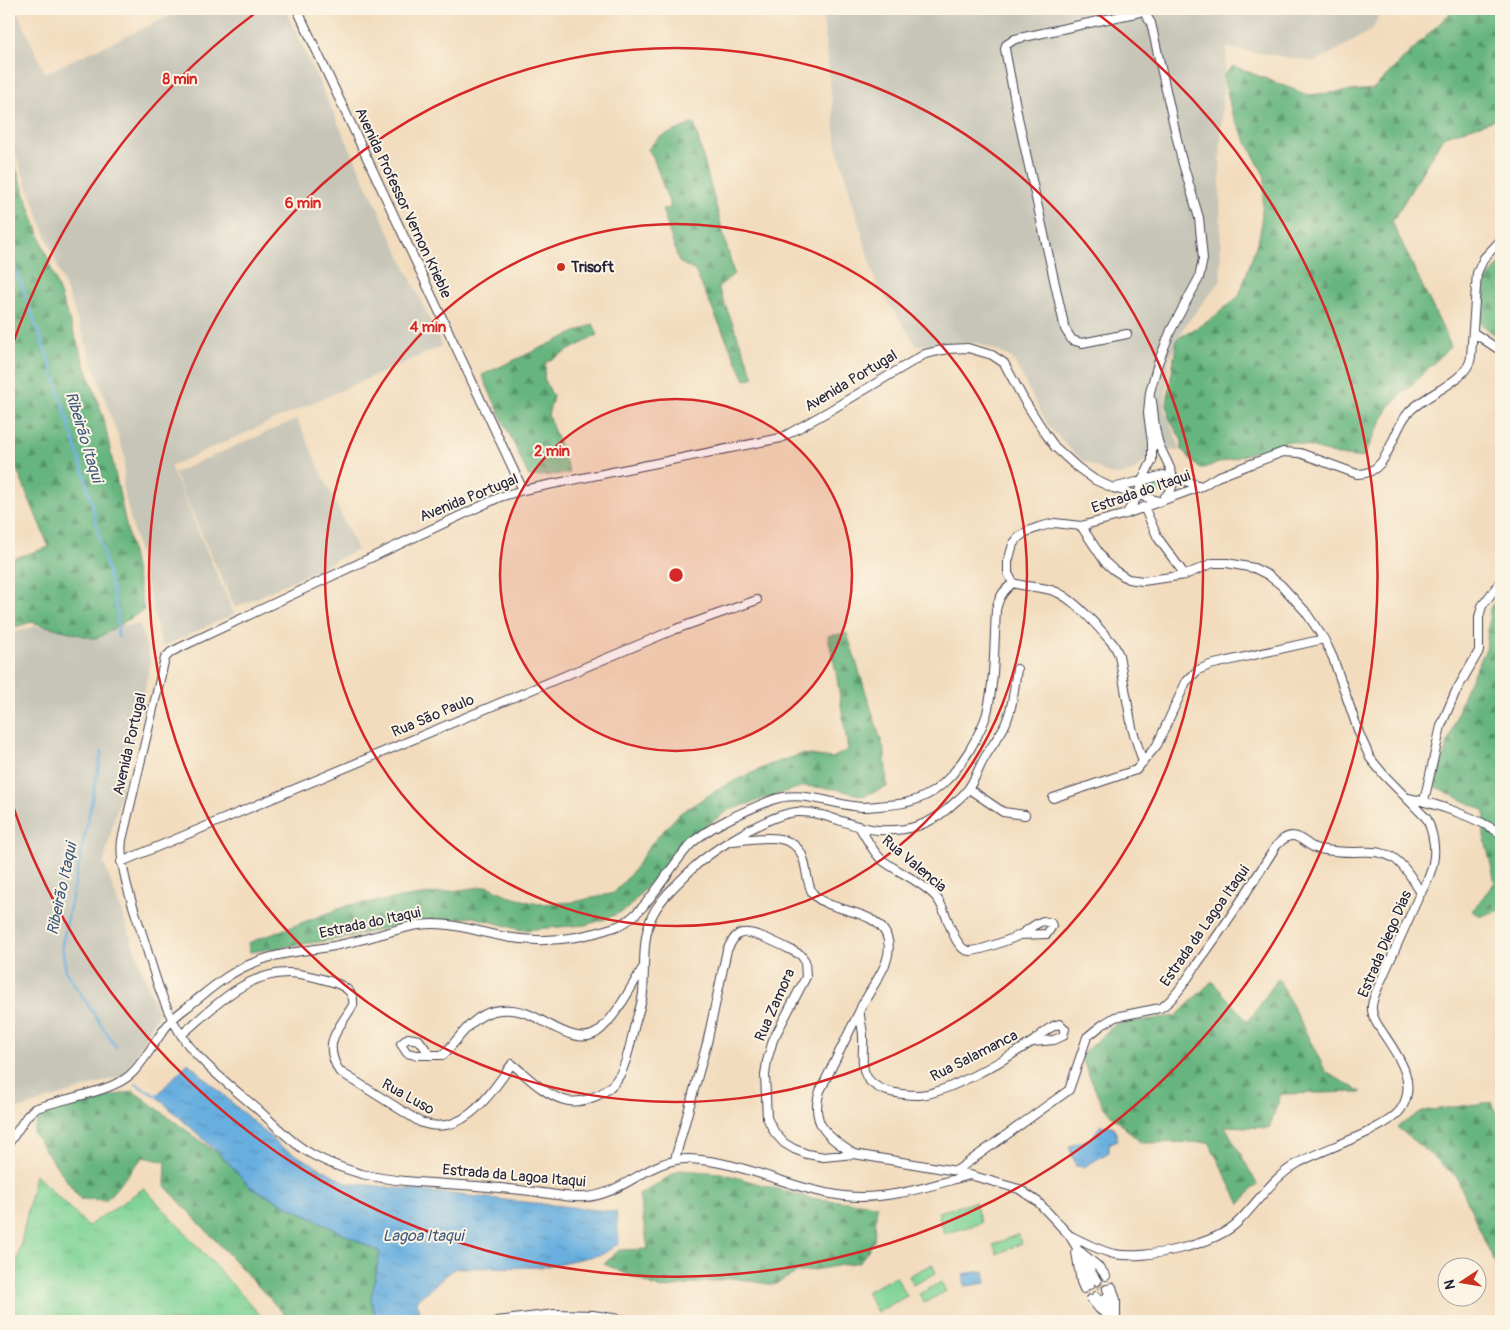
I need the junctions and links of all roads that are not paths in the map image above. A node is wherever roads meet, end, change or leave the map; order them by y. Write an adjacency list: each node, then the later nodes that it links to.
1 (297, 9): 11 (street, Avenida Professor Vernon Krieble)
2 (1501, 240): 3 (street, Estrada do Itaqui)
3 (1474, 333): 5 (street); 9 (street, Estrada do Itaqui)
4 (1127, 334): 6 (street)
5 (1501, 351)
6 (1150, 392): 7 (street); 8 (street)
7 (1172, 477): 8 (street); 9 (street); 13 (street)
8 (1142, 480): 10 (street); 12 (street)
9 (1202, 486): 13 (street, Estrada do Itaqui)
10 (1113, 488): 11 (street, Avenida Portugal); 12 (street, Avenida Portugal)
11 (523, 490): 32 (street, Avenida Portugal)
12 (1138, 496): 13 (street, Avenida Portugal); 15 (street)
13 (1158, 501): 14 (street, Estrada do Itaqui)
14 (1144, 508): 15 (street, Estrada do Itaqui); 17 (street)
15 (1126, 514): 16 (street, Estrada do Itaqui)
16 (1081, 526): 17 (street, Estrada Diego Dias); 19 (street, Estrada do Itaqui)
17 (1185, 575): 21 (street, Estrada Diego Dias)
18 (1501, 581): 27 (street)
19 (1013, 582): 23 (street); 37 (street, Estrada do Itaqui)
20 (757, 600): 32 (street, Rua São Paulo)
21 (1324, 639): 23 (street); 26 (street, Estrada Diego Dias)
22 (1017, 669): 24 (street)
23 (1143, 762): 25 (street)
24 (969, 789): 28 (street); 29 (street)
25 (1054, 798)
26 (1408, 798): 27 (street); 33 (street, Estrada Diego Dias)
27 (1424, 801): 30 (street)
28 (1025, 815)
29 (860, 828): 31 (street); 34 (street, Rua Valencia)
30 (1501, 834)
31 (731, 841): 35 (street); 36 (street)
32 (121, 862): 37 (street, Avenida Portugal)
33 (1421, 893): 44 (street, Estrada da Lagoa Itaqui); 46 (street, Estrada Diego Dias)
34 (1019, 935)
35 (643, 968): 38 (street, Rua Luso); 40 (street)
36 (860, 1009): 39 (street, Rua Salamanca); 42 (street)
37 (172, 1019): 38 (street, Avenida Portugal); 41 (street, Estrada do Itaqui)
38 (181, 1035): 43 (street, Estrada da Lagoa Itaqui)
39 (1033, 1042)
40 (430, 1055)
41 (9, 1143)
42 (854, 1154): 43 (street, Rua Zamora); 44 (street, Rua Zamora)
43 (675, 1160): 45 (street, Estrada da Lagoa Itaqui)
44 (956, 1171): 45 (street, Rua Zamora)
45 (970, 1176): 46 (street, Rua Zamora)
46 (1068, 1235): 47 (street)
47 (1075, 1248): 47 (street)
48 (497, 1321): 49 (street)
49 (632, 1321)
50 (1115, 1321): 50 (street)

